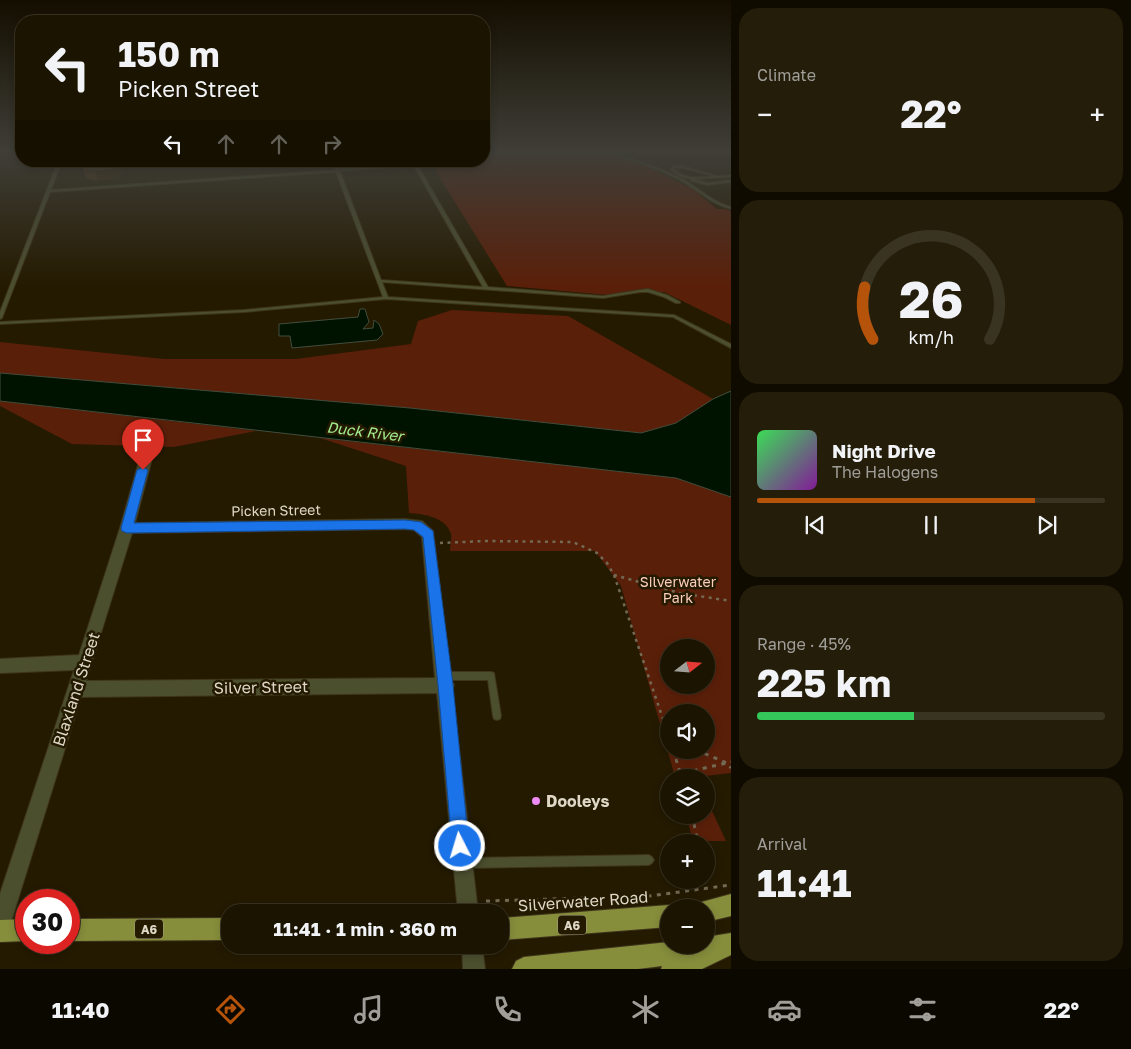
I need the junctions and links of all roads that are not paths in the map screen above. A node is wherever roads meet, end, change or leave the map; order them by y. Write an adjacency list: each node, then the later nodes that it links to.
1 (47, 196): 10 (lane)
2 (347, 196): 6 (lane)
3 (433, 196): 7 (lane)
4 (705, 196): 5 (lane)
5 (731, 208)
6 (380, 281): 7 (lane); 8 (lane)
7 (486, 288): 9 (lane)
8 (386, 298): 10 (lane); 11 (lane)
9 (678, 302)
10 (0, 319)
11 (731, 346)
12 (148, 451): 13 (street, Blaxland Street)
13 (127, 528): 14 (street, Blaxland Street); 16 (street, Picken Street)
14 (84, 662): 15 (street); 17 (street, Blaxland Street)
15 (0, 666)
16 (445, 681): 17 (street, Silver Street); 18 (lane); 20 (street)
17 (76, 689): 25 (street, Blaxland Street)
18 (496, 716)
19 (649, 860): 20 (lane)
20 (462, 863): 22 (street)
21 (715, 902): 23 (highway)
22 (467, 904)
23 (731, 905)
24 (660, 917): 26 (highway, Silverwater Road / A6)
25 (0, 925)
26 (509, 928)
27 (221, 929): 30 (highway, A6)
28 (0, 930): 29 (highway)
29 (15, 930)
30 (80, 930)
31 (731, 945): 34 (highway); 35 (highway)
32 (473, 954): 33 (street)
33 (474, 969)
34 (524, 969)
35 (673, 969)

